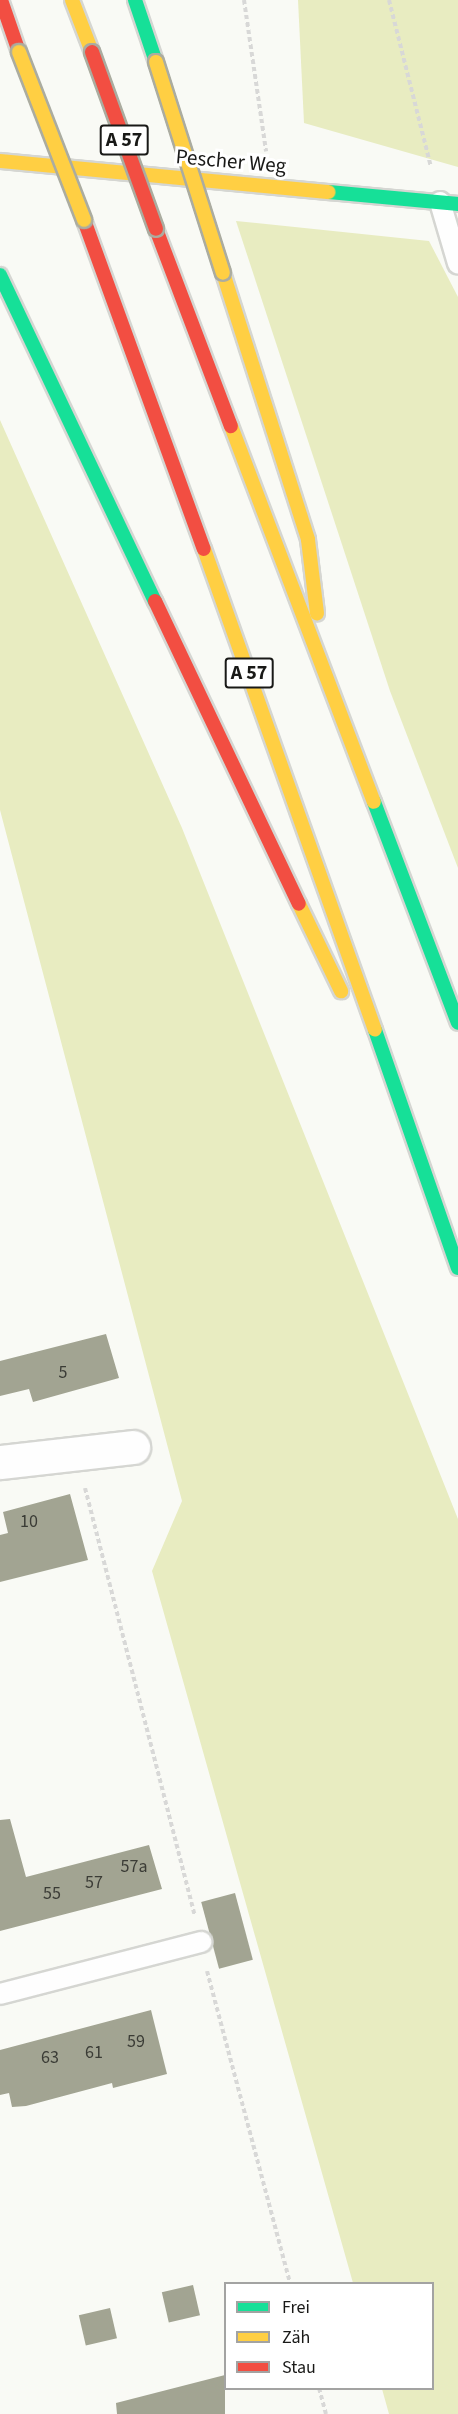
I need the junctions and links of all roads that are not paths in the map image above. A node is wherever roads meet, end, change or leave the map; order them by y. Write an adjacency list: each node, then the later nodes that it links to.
1 (1, 0): 12 (main road, A 57, bridge)
2 (72, 0): 8 (main road, A 57, bridge)
3 (135, 0): 8 (main road, bridge)
4 (0, 162): 5 (main road, Pescher Weg)
5 (449, 203): 6 (lane)
6 (458, 263)
7 (0, 275): 9 (main road)
8 (323, 662): 11 (main road, A 57)
9 (345, 1000)
10 (356, 1021): 12 (main road)
11 (458, 1023)
12 (407, 1129): 13 (main road, A 57)
13 (458, 1268)
14 (133, 1447): 15 (street)
15 (0, 1462)
16 (201, 1942): 17 (lane)
17 (0, 1994)

